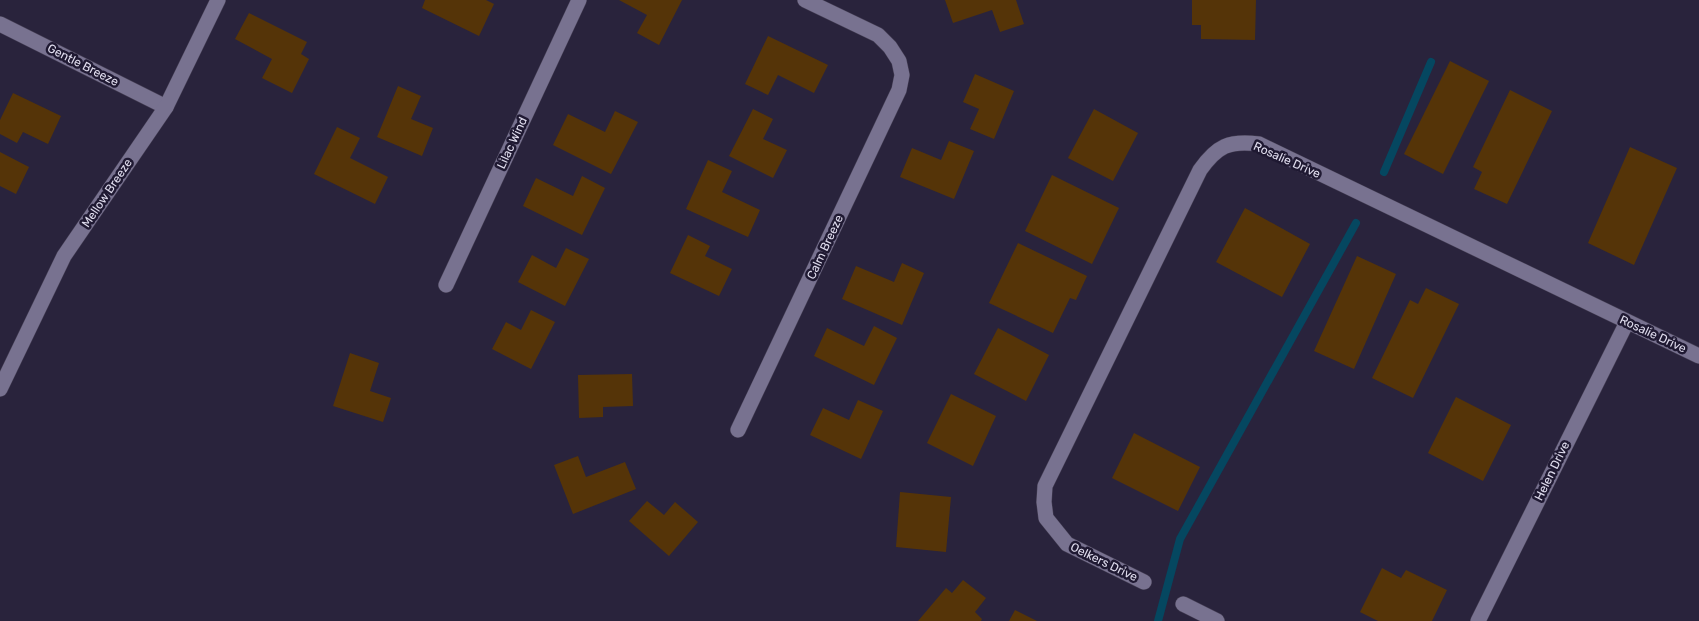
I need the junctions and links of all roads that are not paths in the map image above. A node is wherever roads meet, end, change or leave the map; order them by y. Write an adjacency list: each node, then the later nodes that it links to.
1 (218, 0): 5 (street, Mellow Breeze)
2 (579, 0): 6 (street, Lilac Wind)
3 (805, 0): 10 (street, Calm Breeze)
4 (0, 24): 5 (street, Gentle Breeze)
5 (166, 107): 9 (street, Mellow Breeze)
6 (446, 286)
7 (1627, 322): 8 (street, Rosalie Drive); 11 (street, Rosalie Drive); 15 (street, Helen Drive)
8 (1699, 356)
9 (0, 389)
10 (738, 430)
11 (1046, 518): 12 (street, Oelkers Drive)
12 (1144, 582)
13 (1183, 604): 14 (street)
14 (1217, 621)
15 (1478, 621)

